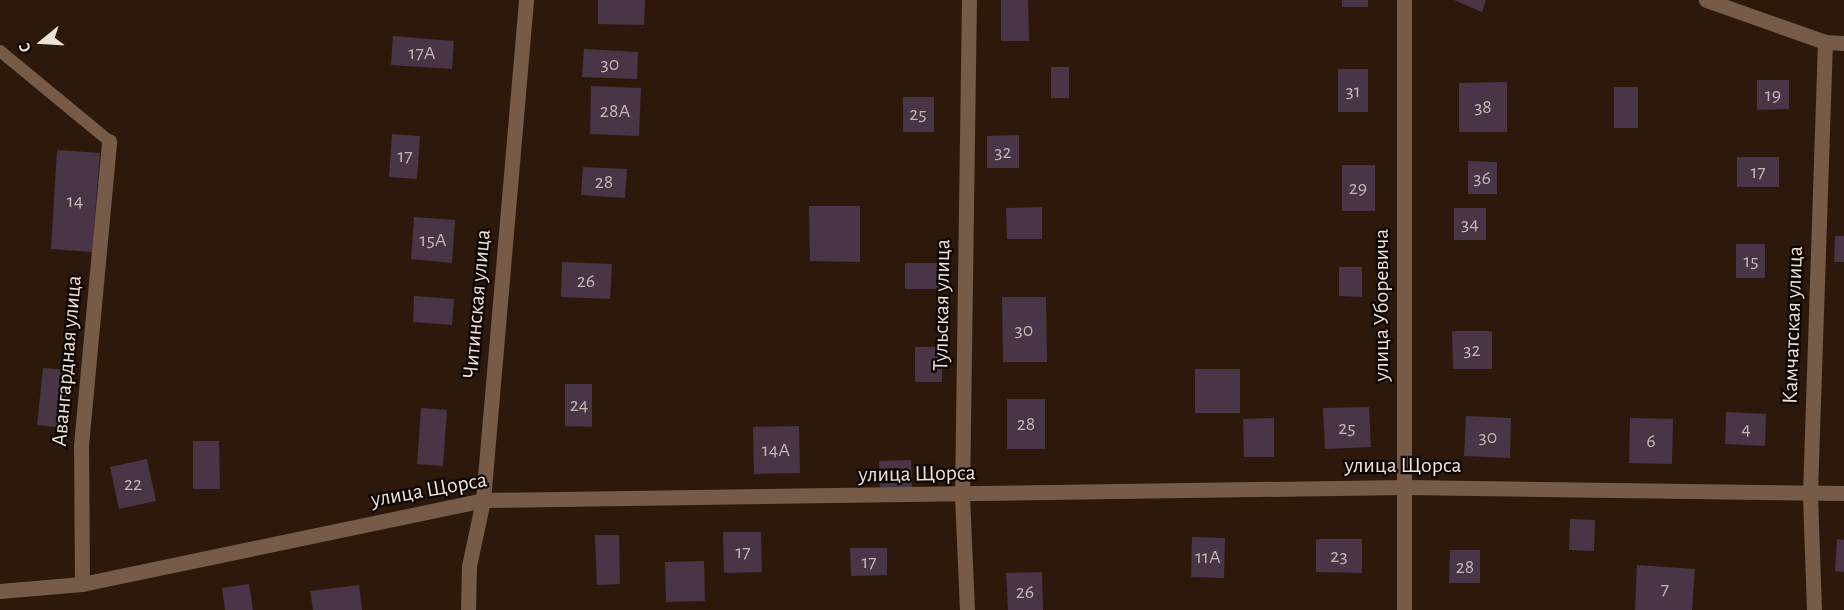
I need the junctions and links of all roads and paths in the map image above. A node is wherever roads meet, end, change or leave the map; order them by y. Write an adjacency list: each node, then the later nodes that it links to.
1 (526, 0): 13 (street, Читинская улица)
2 (969, 0): 12 (street, Тульская улица)
3 (1404, 0): 9 (street, улица Уборевича)
4 (1706, 0): 5 (street)
5 (1826, 42): 6 (street); 10 (street, Камчатская улица)
6 (1844, 43)
7 (0, 51): 8 (lane)
8 (109, 141): 14 (street, Авангардная улица)
9 (1405, 487): 10 (street, улица Щорса); 12 (street, улица Щорса); 18 (street, улица Уборевича)
10 (1810, 493): 11 (street, улица Щорса); 19 (street, Камчатская улица)
11 (1844, 493)
12 (962, 496): 13 (street, улица Щорса); 17 (street, Тульская улица)
13 (483, 500): 14 (street, улица Щорса); 16 (street, Читинская улица)
14 (82, 584): 15 (street, улица Щорса)
15 (0, 591)
16 (468, 610)
17 (967, 610)
18 (1404, 610)
19 (1814, 610)

